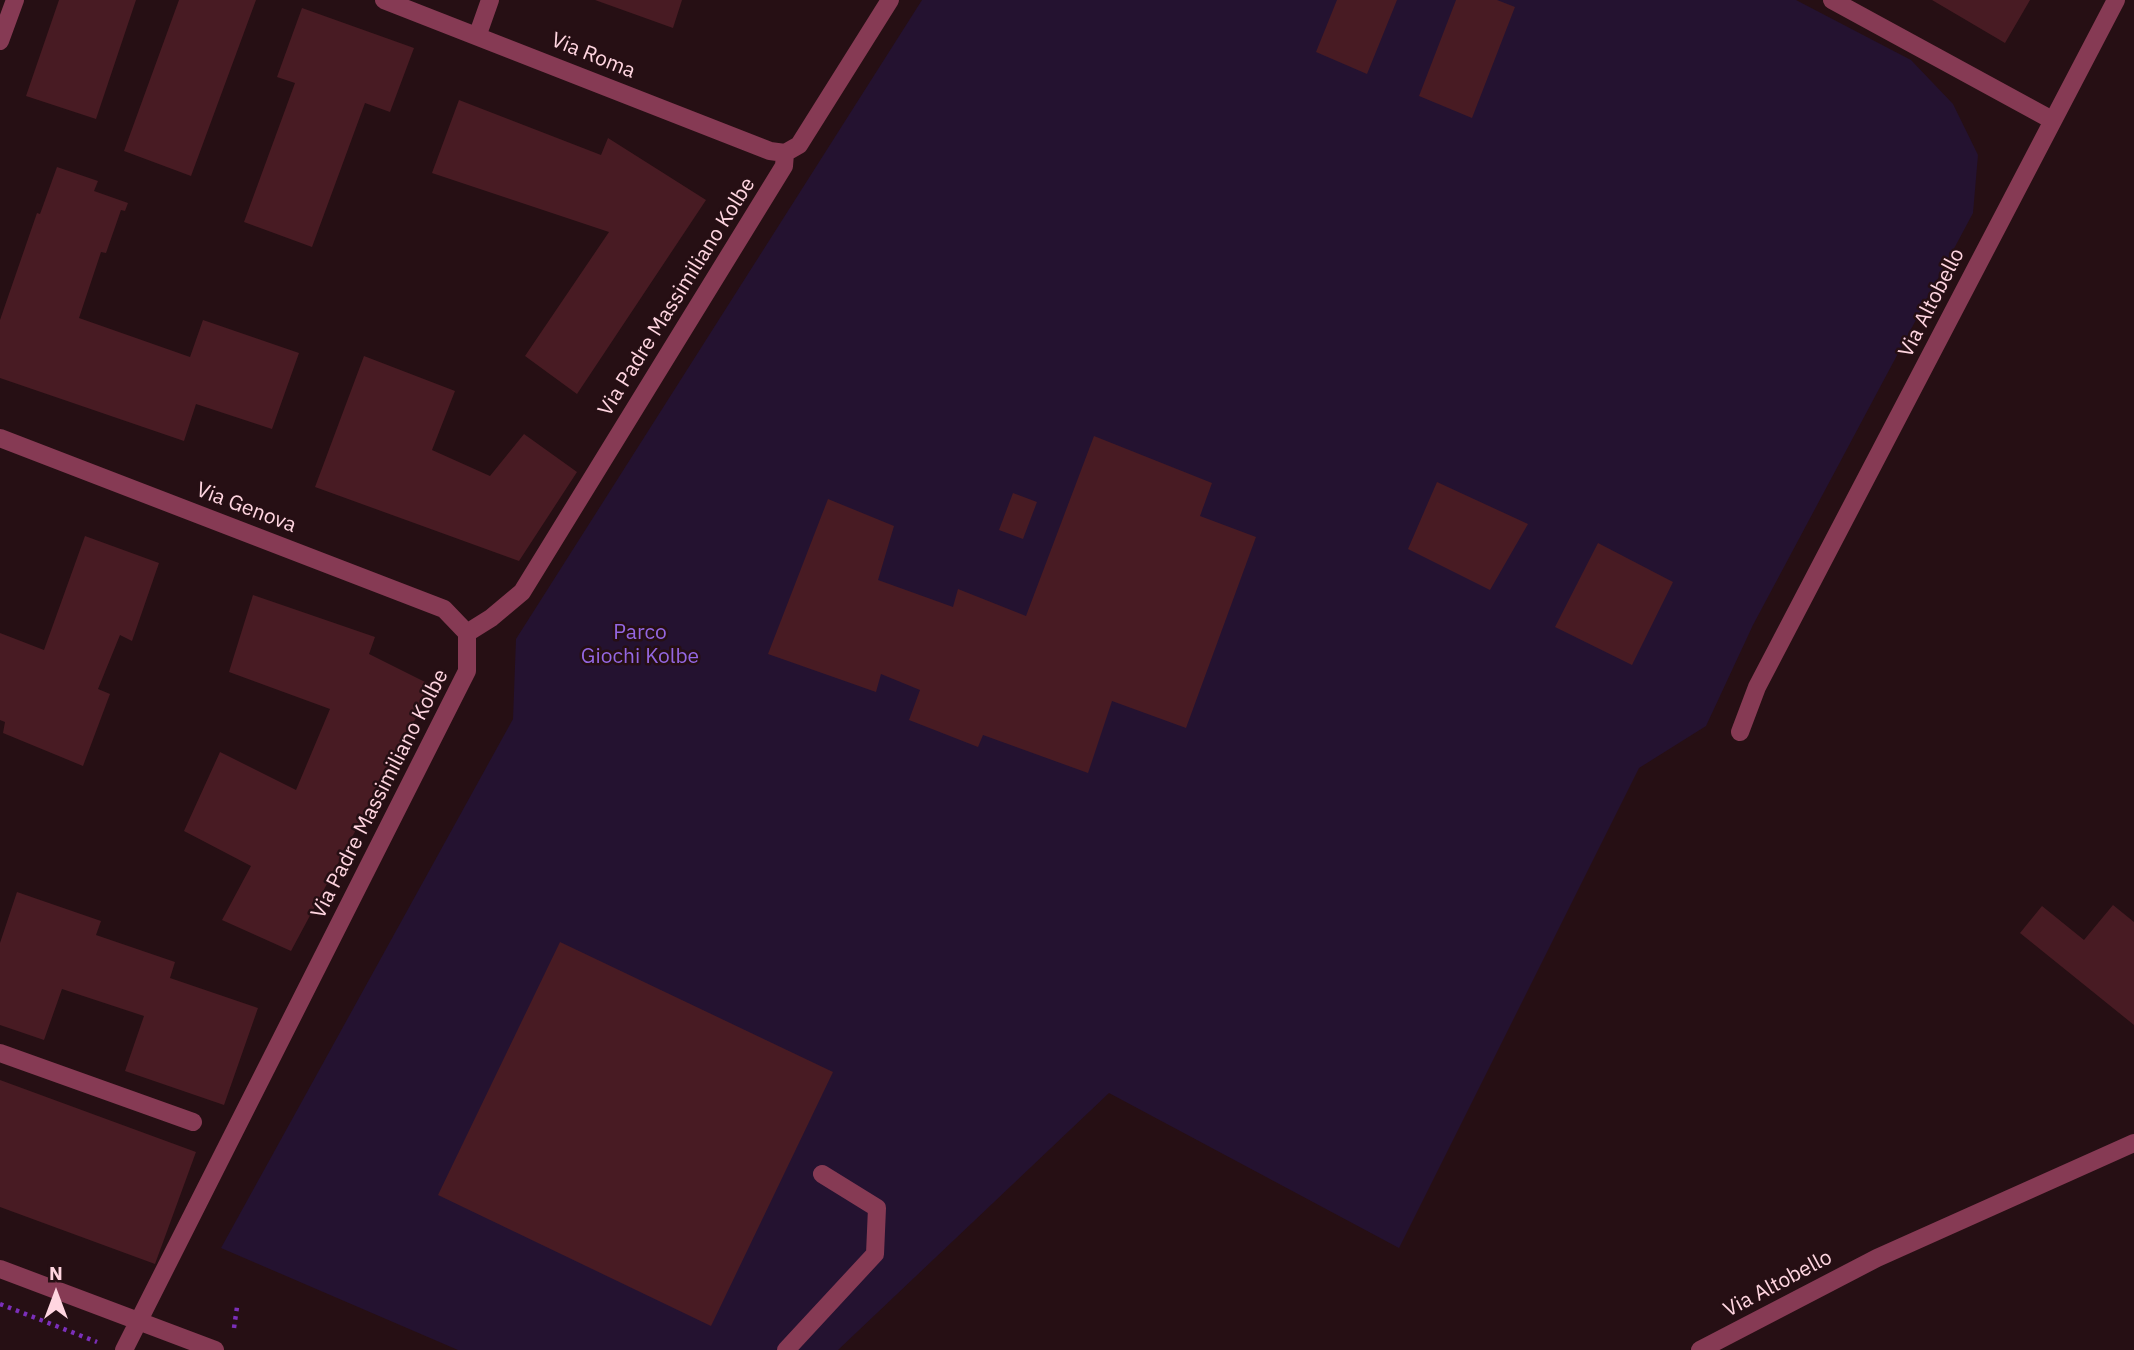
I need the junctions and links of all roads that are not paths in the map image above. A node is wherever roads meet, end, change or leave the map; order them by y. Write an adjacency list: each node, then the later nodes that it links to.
1 (15, 0): 8 (street)
2 (384, 0): 7 (street, Via Roma)
3 (490, 0): 7 (street)
4 (891, 0): 10 (street, Via Padre Massimiliano Kolbe)
5 (1832, 0): 9 (street)
6 (2116, 0): 9 (street, Via Altobello)
7 (478, 34): 10 (street, Via Roma)
8 (0, 41)
9 (2052, 120): 13 (street, Via Altobello)
10 (785, 153): 12 (street, Via Padre Massimiliano Kolbe)
11 (0, 439): 12 (street, Via Genova)
12 (467, 633): 19 (street, Via Padre Massimiliano Kolbe)
13 (1740, 732)
14 (0, 1053): 15 (street)
15 (193, 1122)
16 (2134, 1143): 23 (street, Via Altobello)
17 (822, 1174): 22 (street)
18 (0, 1269): 19 (street)
19 (140, 1321): 20 (street, Via Padre Massimiliano Kolbe); 21 (street)
20 (124, 1350)
21 (215, 1350)
22 (786, 1350)
23 (1700, 1350)

